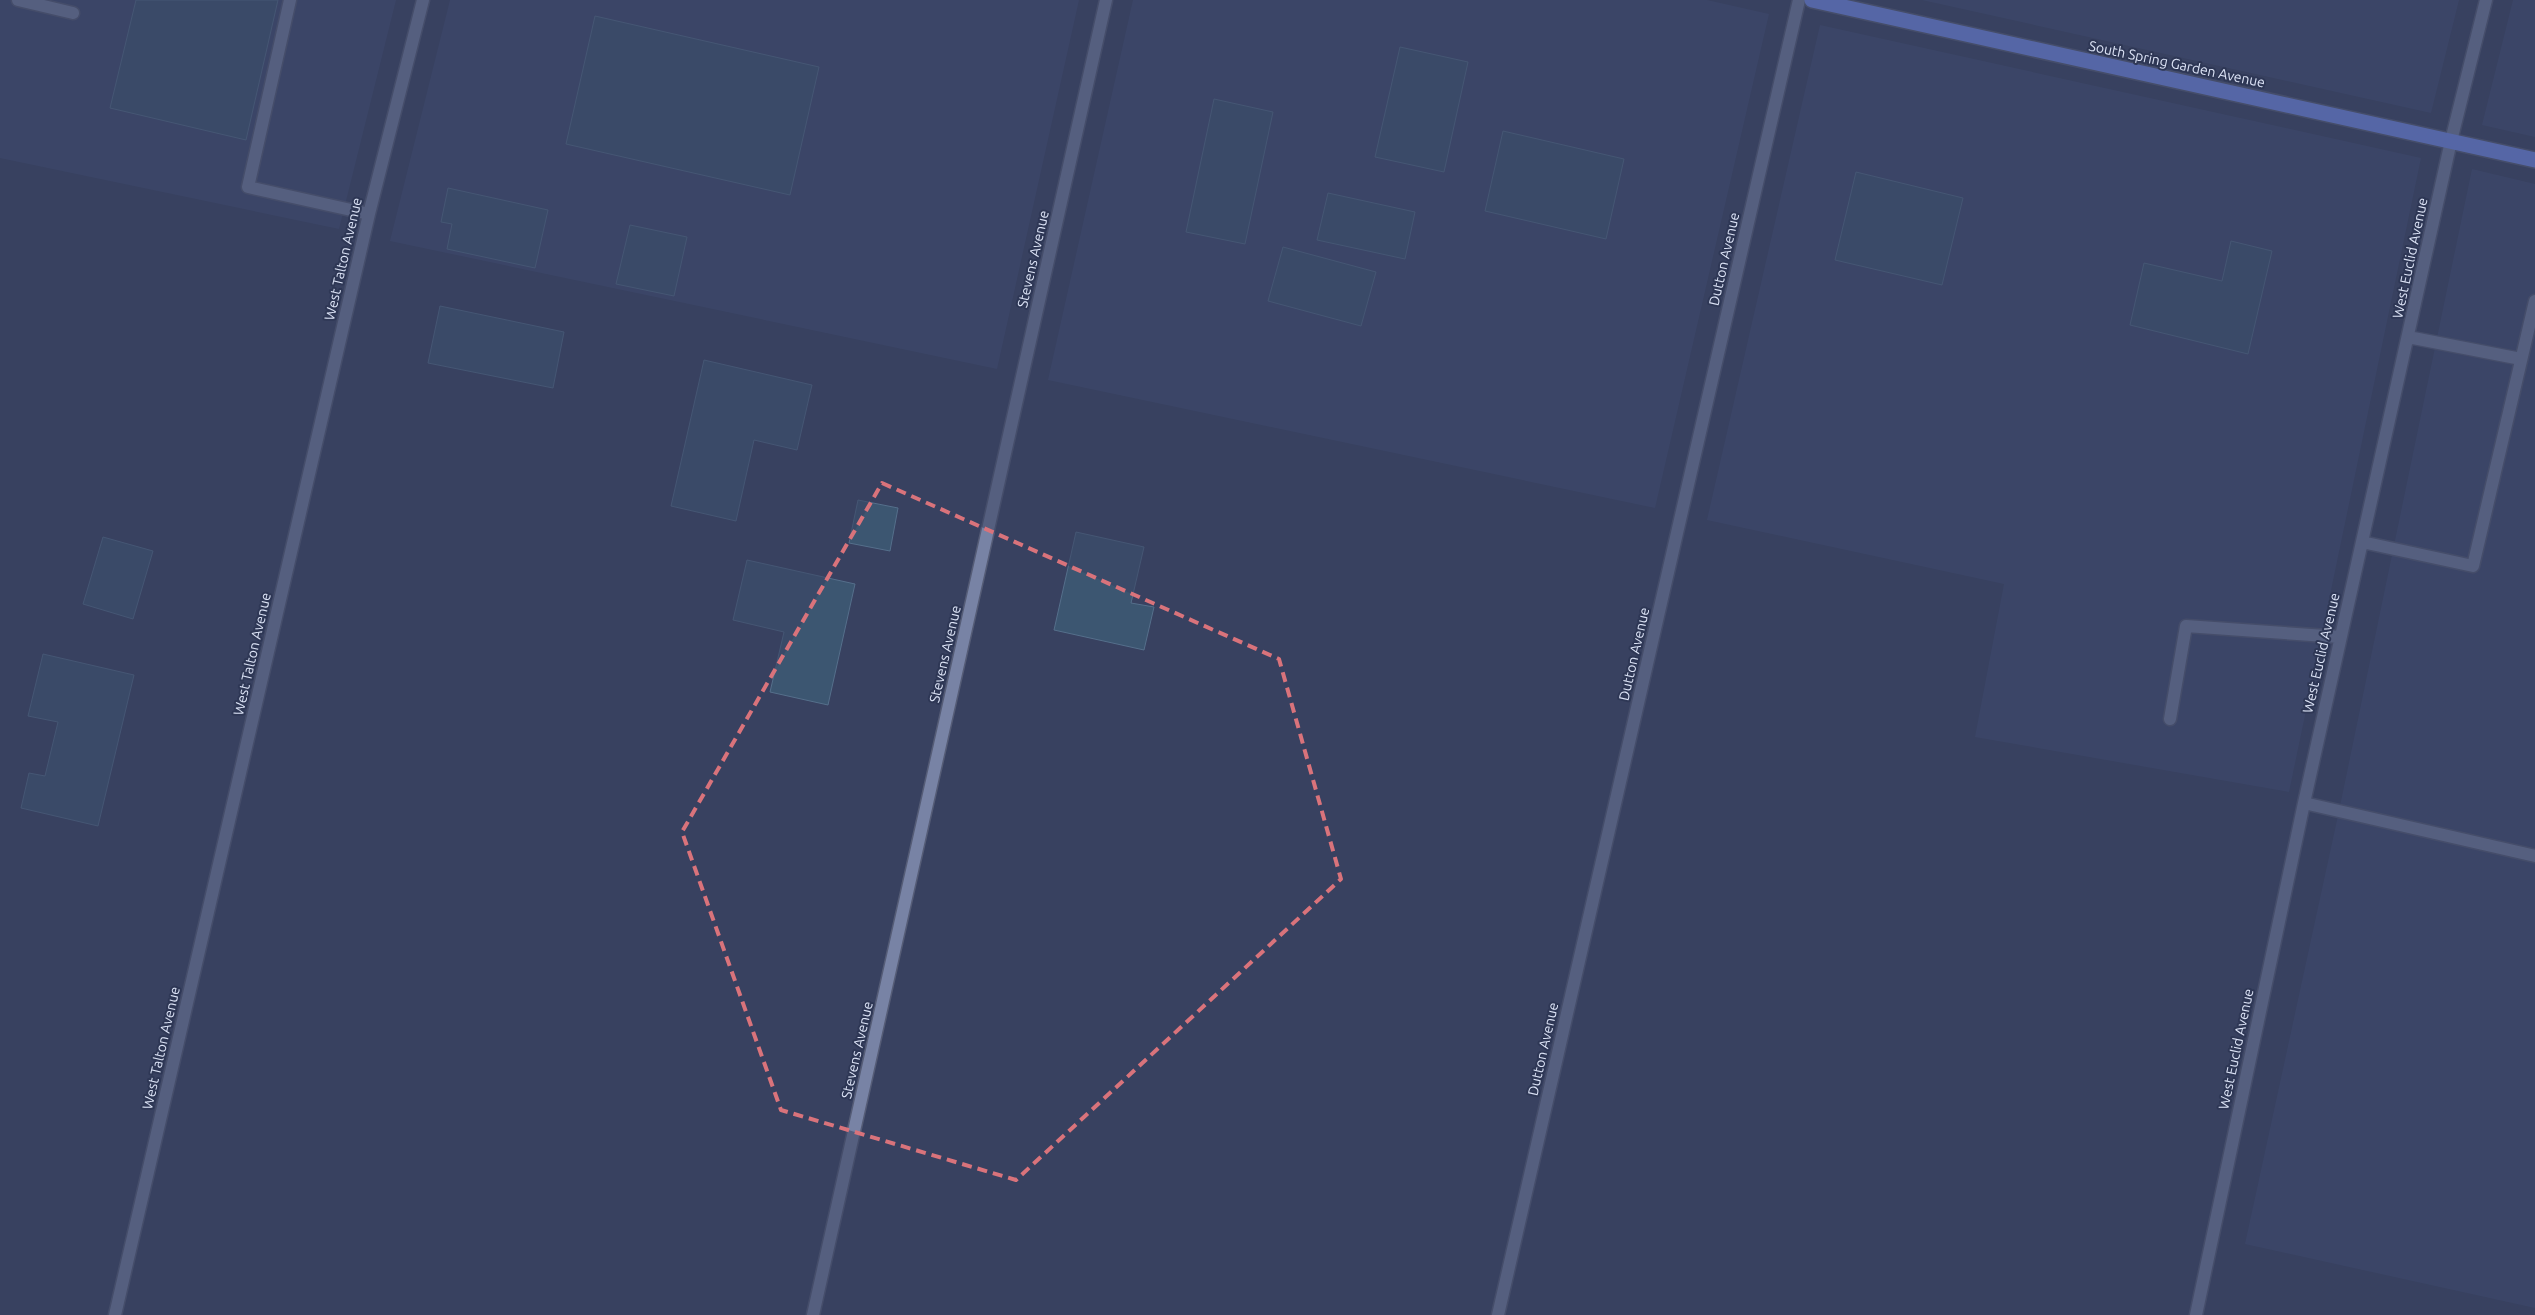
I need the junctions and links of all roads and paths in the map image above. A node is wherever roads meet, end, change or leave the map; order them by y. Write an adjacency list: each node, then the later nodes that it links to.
1 (18, 0): 8 (street)
2 (290, 0): 11 (street)
3 (423, 0): 11 (street, West Talton Avenue)
4 (1106, 0): 21 (street, Stevens Avenue)
5 (1799, 0): 22 (street, Dutton Avenue)
6 (1812, 0): 9 (highway, South Spring Garden Avenue)
7 (2486, 0): 9 (street, West Euclid Avenue)
8 (73, 12)
9 (2451, 141): 10 (highway, South Spring Garden Avenue); 13 (street, West Euclid Avenue)
10 (2535, 160)
11 (369, 214): 20 (street, West Talton Avenue)
12 (2535, 301): 14 (street)
13 (2408, 336): 14 (street); 15 (street, West Euclid Avenue)
14 (2521, 360): 15 (street)
15 (2362, 542): 16 (street, West Euclid Avenue)
16 (2340, 637): 17 (street); 18 (street, West Euclid Avenue)
17 (2170, 719)
18 (2304, 803): 19 (street); 23 (street, West Euclid Avenue)
19 (2535, 856)
20 (115, 1315)
21 (814, 1315)
22 (1498, 1315)
23 (2196, 1315)

